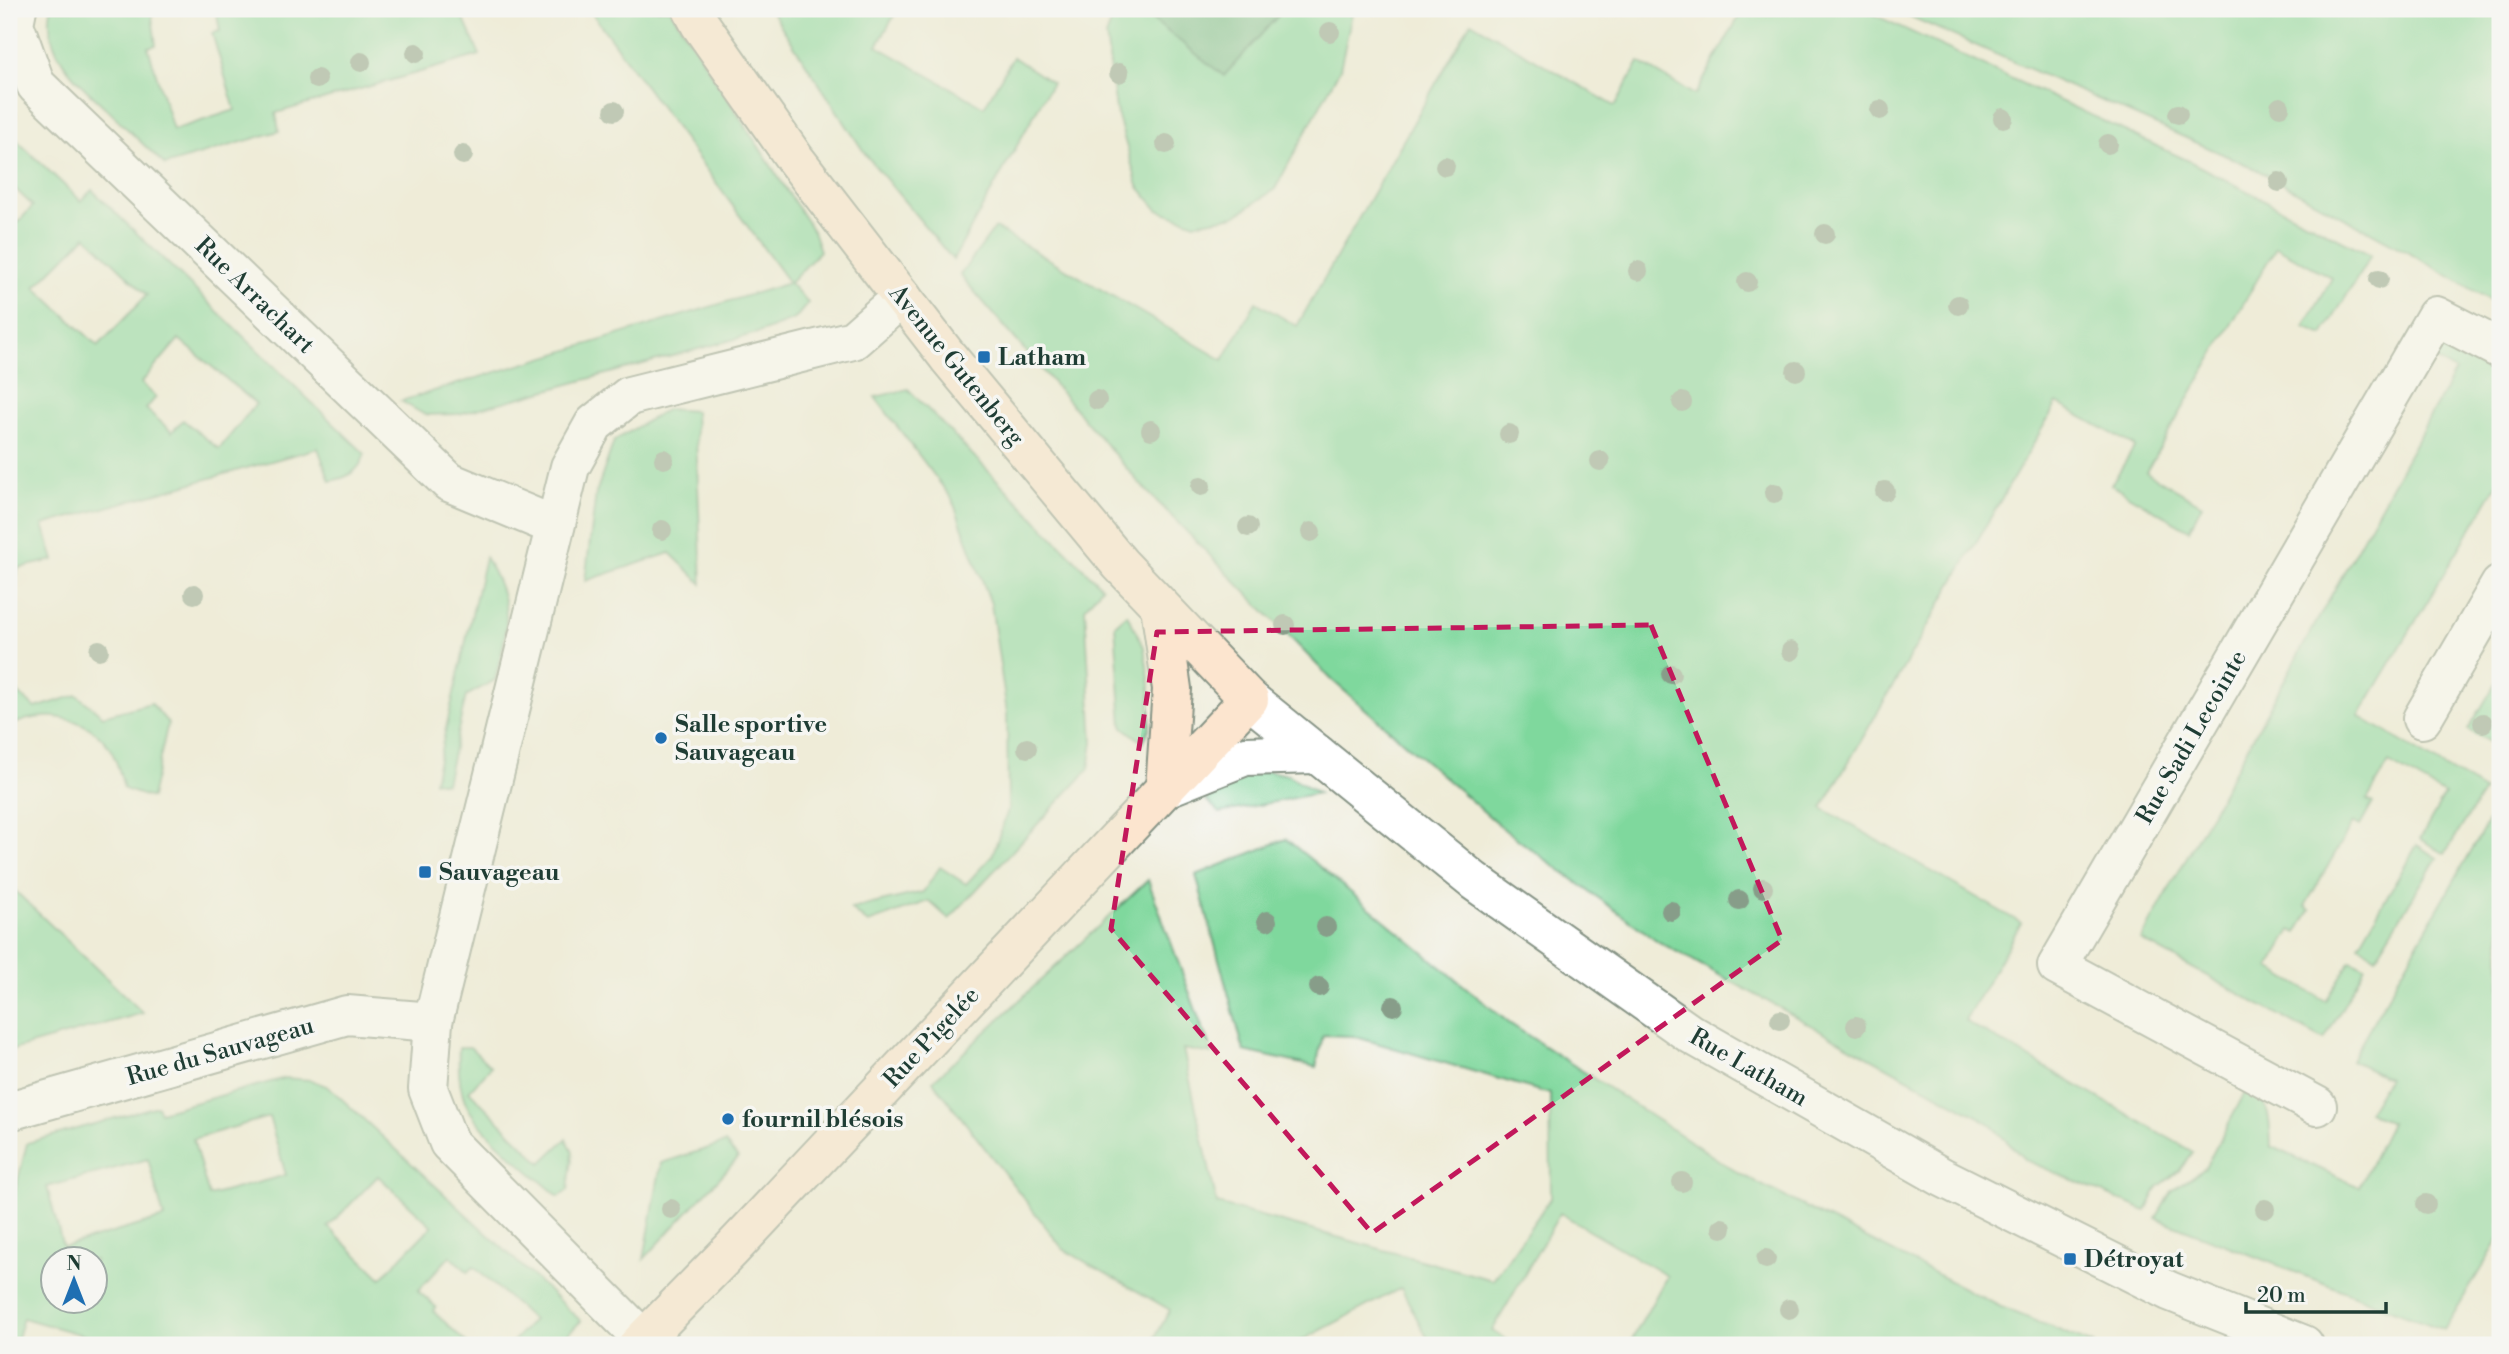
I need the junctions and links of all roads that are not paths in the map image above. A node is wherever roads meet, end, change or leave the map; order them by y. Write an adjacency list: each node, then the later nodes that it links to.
1 (17, 9): 5 (street, Rue Arrachart)
2 (692, 9): 3 (main road, Avenue Gutenberg)
3 (902, 297): 5 (street); 7 (main road, Avenue Gutenberg)
4 (2500, 349): 13 (street, Rue Sadi Lecointe)
5 (555, 526): 12 (street)
6 (2500, 585): 9 (street)
7 (1160, 606): 8 (main road, Avenue Gutenberg); 11 (main road)
8 (1249, 699): 10 (street, Rue Latham); 11 (main road, Rue Pigelée)
9 (2422, 719)
10 (1317, 754): 11 (street); 16 (street, Rue Latham)
11 (1166, 788): 15 (main road, Rue Pigelée)
12 (433, 1022): 14 (street, Rue du Sauvageau); 15 (street)
13 (2317, 1106)
14 (9, 1111)
15 (640, 1342)
16 (2304, 1345)

